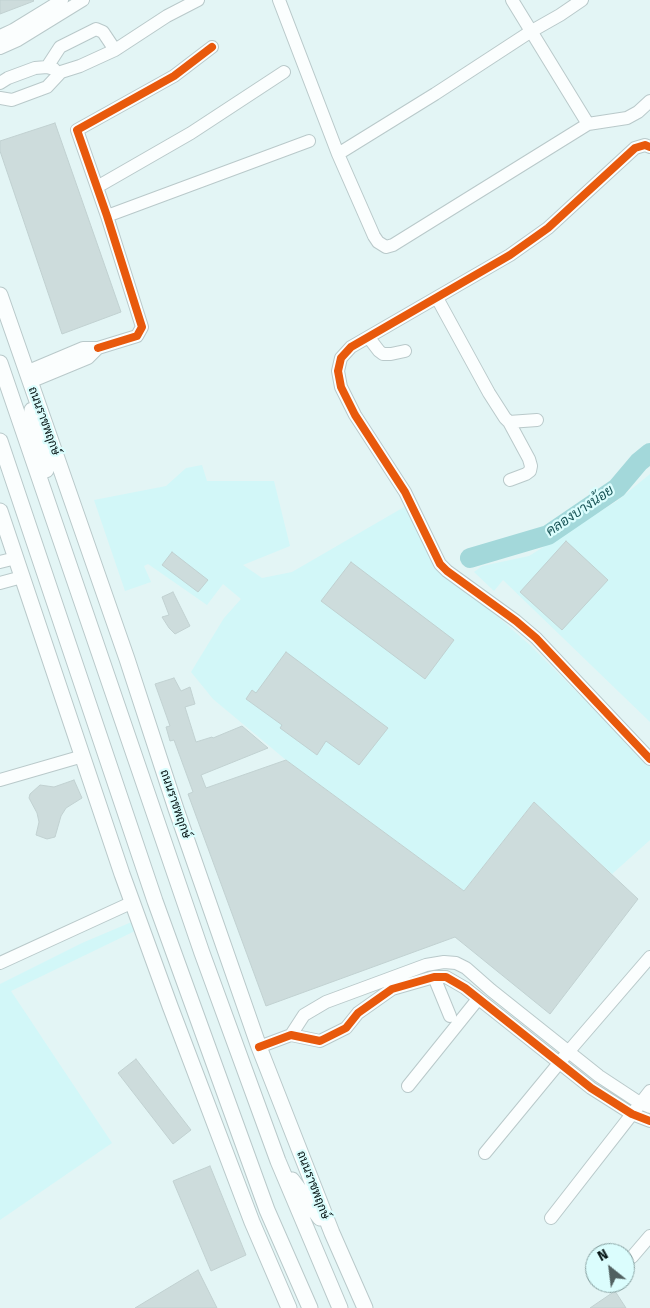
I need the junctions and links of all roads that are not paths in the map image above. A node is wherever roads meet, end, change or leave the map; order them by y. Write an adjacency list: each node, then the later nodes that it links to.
1 (62, 0): 8 (street)
2 (83, 0): 8 (street)
3 (198, 0): 12 (street)
4 (279, 0): 22 (street)
5 (512, 0): 7 (street)
6 (582, 0): 7 (street)
7 (530, 32): 19 (street); 22 (street)
8 (16, 35): 9 (street); 11 (street)
9 (0, 36)
10 (212, 47): 23 (street)
11 (0, 48)
12 (115, 50): 13 (street); 14 (street)
13 (46, 67): 14 (street); 16 (street)
14 (61, 72): 17 (street)
15 (284, 72): 23 (street)
16 (0, 83)
17 (0, 98)
18 (650, 101): 19 (street)
19 (588, 124): 22 (street)
20 (309, 141): 24 (street)
21 (650, 146): 26 (street)
22 (338, 154)
23 (98, 187): 24 (street)
24 (107, 216): 30 (street)
25 (0, 294): 30 (main road, ถนนราชพฤกษ์)
26 (437, 298): 27 (street); 32 (street)
27 (368, 338): 28 (street); 41 (street)
28 (405, 351)
29 (0, 363): 35 (main road, ถนนราชพฤกษ์)
30 (26, 374): 35 (main road); 51 (main road, ถนนราชพฤกษ์)
31 (537, 420): 32 (street)
32 (509, 422): 34 (street)
33 (0, 441): 62 (main road)
34 (510, 480)
35 (48, 500): 61 (main road, ถนนราชพฤกษ์)
36 (0, 511): 37 (main road)
37 (8, 560): 38 (main road)
38 (22, 576): 39 (street); 40 (main road)
39 (0, 583)
40 (83, 756): 42 (street); 43 (main road)
41 (650, 759)
42 (0, 780)
43 (133, 902): 45 (street); 57 (main road)
44 (650, 957): 52 (street)
45 (0, 963)
46 (434, 977): 48 (street); 49 (street); 50 (street)
47 (484, 983): 48 (street); 50 (street); 52 (street)
48 (476, 997): 53 (street); 54 (street)
49 (450, 1016)
50 (291, 1035): 51 (street)
51 (260, 1047): 64 (main road, ถนนราชพฤกษ์)
52 (568, 1051): 53 (street); 56 (street)
53 (558, 1063): 58 (street); 60 (street)
54 (408, 1086)
55 (650, 1091): 56 (street)
56 (645, 1105): 58 (street)
57 (210, 1109): 62 (main road); 67 (main road)
58 (632, 1114): 59 (street); 63 (street)
59 (650, 1121)
60 (485, 1153)
61 (278, 1161): 64 (main road); 69 (main road, ถนนราชพฤกษ์)
62 (267, 1210): 68 (main road)
63 (551, 1218)
64 (332, 1233): 70 (main road, ถนนราชพฤกษ์)
65 (650, 1236): 66 (street)
66 (635, 1254)
67 (289, 1308)
68 (310, 1308)
69 (340, 1308)
70 (365, 1308)

